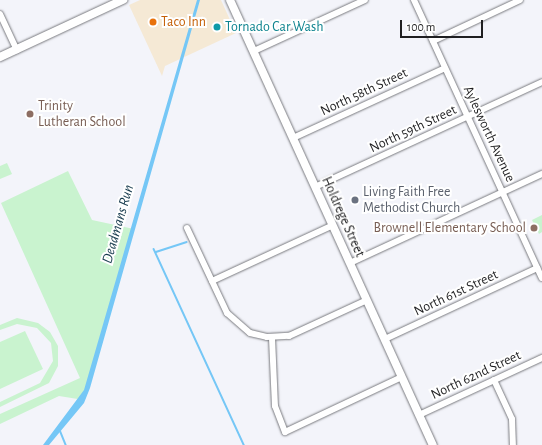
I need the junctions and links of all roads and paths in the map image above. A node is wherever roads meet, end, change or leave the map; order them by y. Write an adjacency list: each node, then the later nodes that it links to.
1 (123, 0): 8 (main road)
2 (230, 0): 9 (main road, Holdrege Street)
3 (364, 0): 9 (street)
4 (414, 0): 7 (street, Aylesworth Avenue)
5 (520, 0): 7 (street)
6 (0, 14): 8 (street)
7 (433, 41): 11 (street, Aylesworth Avenue)
8 (17, 50): 10 (main road)
9 (254, 51): 14 (main road, Holdrege Street)
10 (0, 57)
11 (445, 68): 13 (street, Aylesworth Avenue); 14 (street, North 58th Street)
12 (542, 82): 13 (street, North 59th Street)
13 (467, 116): 16 (street, North 59th Street); 17 (street, Aylesworth Avenue)
14 (293, 138): 16 (main road, Holdrege Street)
15 (542, 174): 17 (street)
16 (316, 187): 18 (main road, Holdrege Street)
17 (502, 193): 20 (street); 21 (street, Aylesworth Avenue)
18 (333, 225): 20 (main road, Holdrege Street); 23 (street)
19 (187, 228): 23 (street)
20 (350, 264): 24 (main road, Holdrege Street)
21 (537, 268): 22 (street, Aylesworth Avenue); 26 (street, North 61st Street)
22 (542, 278)
23 (212, 281): 25 (street)
24 (367, 300): 25 (street); 26 (main road, Holdrege Street)
25 (272, 338): 28 (street)
26 (385, 339): 28 (main road, Holdrege Street)
27 (542, 358): 29 (street, North 62nd Street)
28 (402, 377): 30 (main road, Holdrege Street)
29 (494, 380): 30 (street, North 62nd Street); 32 (street)
30 (420, 415): 31 (main road, Holdrege Street)
31 (433, 445)
32 (514, 445)

